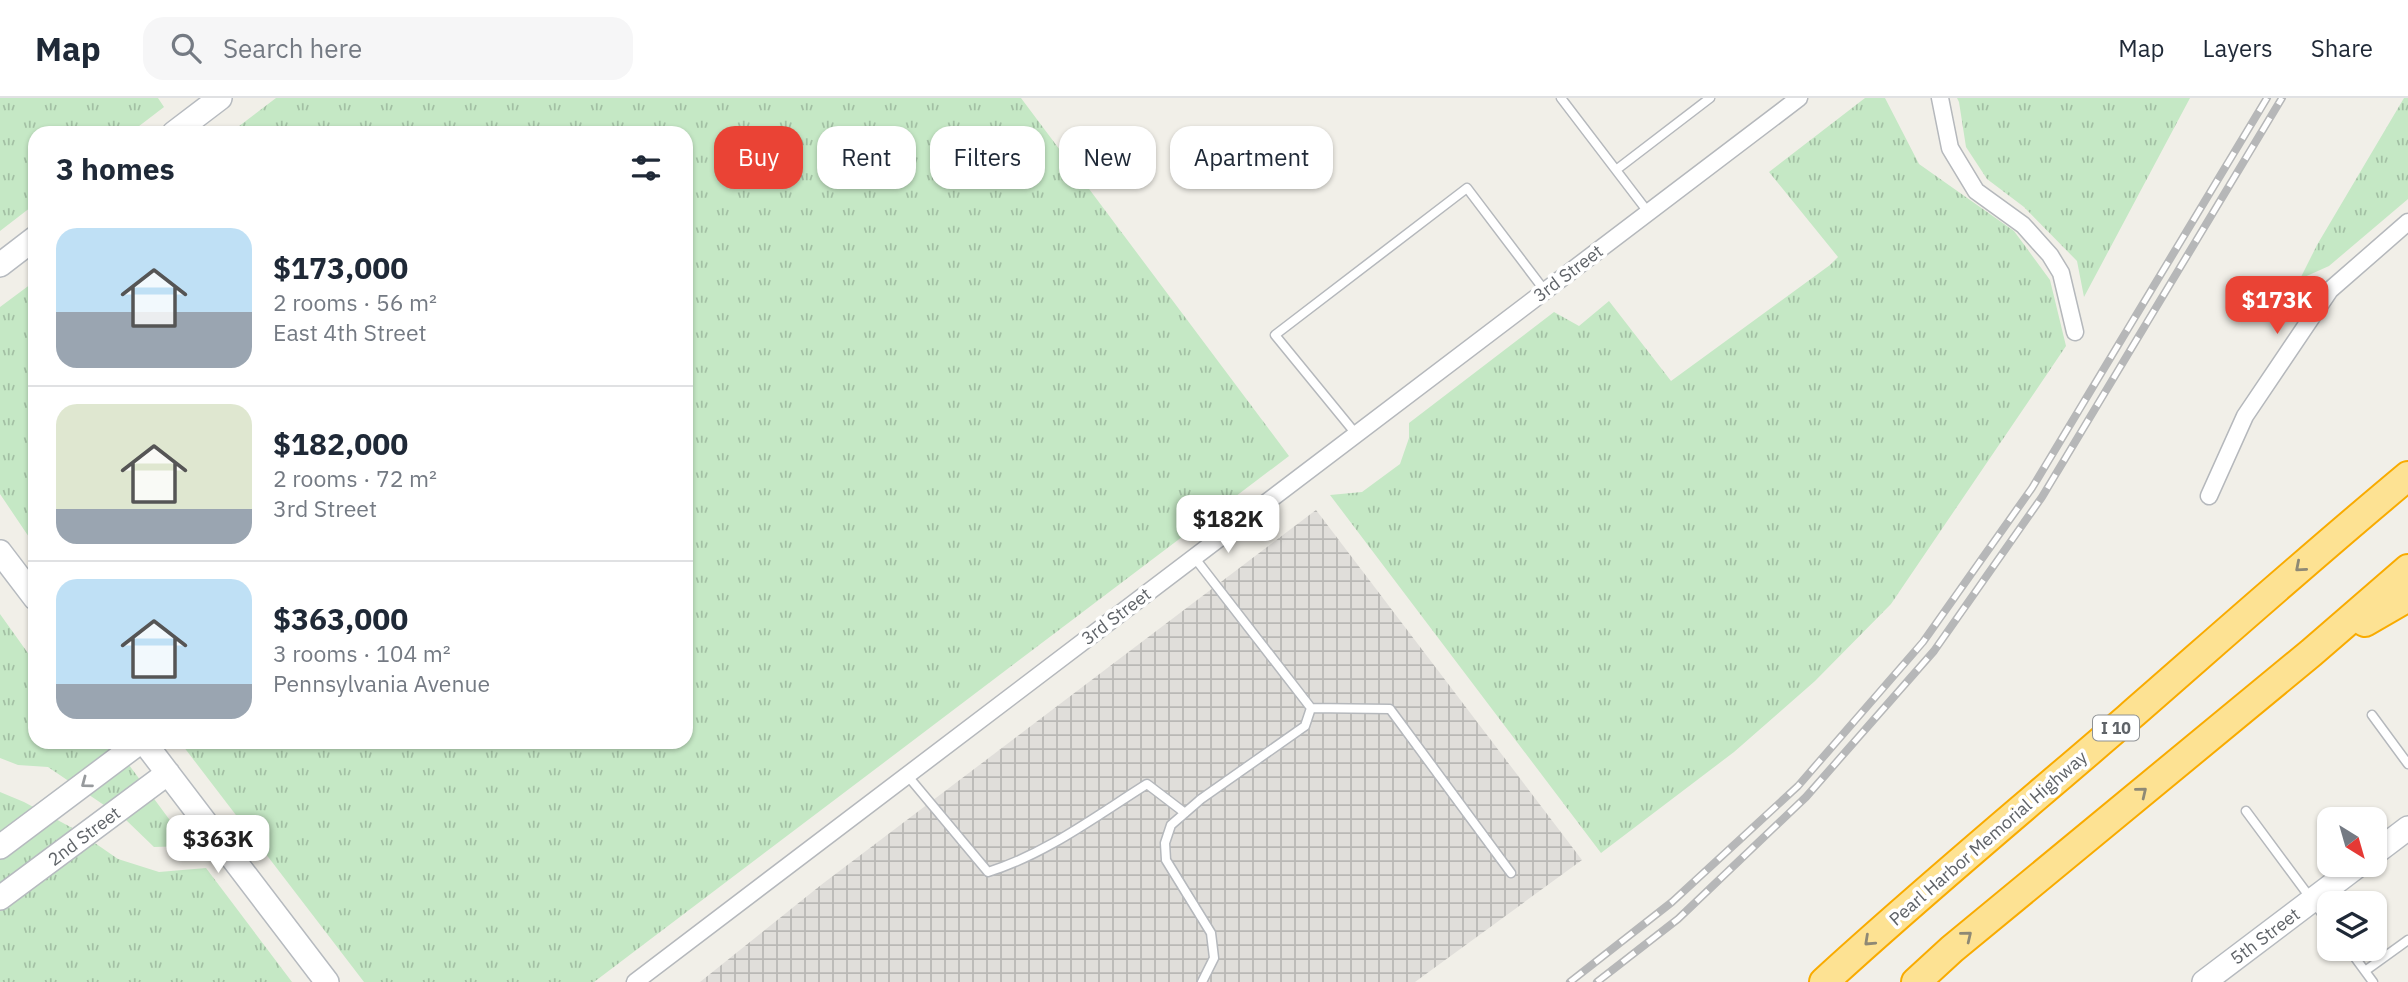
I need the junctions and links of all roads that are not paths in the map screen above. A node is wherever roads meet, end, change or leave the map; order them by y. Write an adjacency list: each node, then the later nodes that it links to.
1 (220, 98): 6 (street)
2 (1561, 98): 7 (lane)
3 (1710, 98): 7 (lane)
4 (1799, 98): 8 (street, 3rd Street)
5 (1940, 98): 13 (street)
6 (183, 126)
7 (1616, 170): 8 (lane)
8 (1648, 212): 12 (street, 3rd Street)
9 (2408, 222): 17 (street)
10 (28, 243): 11 (street)
11 (0, 265)
12 (1545, 291): 14 (street, 3rd Street); 14 (lane)
13 (2075, 332)
14 (1356, 434): 20 (street, 3rd Street)
15 (2408, 462): 18 (highway)
16 (2408, 476): 18 (highway, Pearl Harbor Memorial Highway / I 10)
17 (2209, 496)
18 (2330, 541): 48 (highway, Pearl Harbor Memorial Highway / I 10, one-way to 48)
19 (0, 552): 22 (street)
20 (1194, 557): 25 (lane); 31 (street, 3rd Street)
21 (2408, 569): 24 (highway)
22 (28, 589)
23 (2408, 597): 24 (highway)
24 (2311, 653): 49 (highway, one-way to 24)
25 (1311, 708): 33 (lane); 37 (lane)
26 (2372, 715): 29 (lane)
27 (133, 749): 36 (street, one-way to 36)
28 (148, 749): 30 (street)
29 (2408, 764)
30 (168, 773): 39 (street, 2nd Street); 45 (street)
31 (907, 775): 33 (lane); 46 (street, 3rd Street)
32 (2246, 811): 40 (lane)
33 (1185, 813): 47 (lane)
34 (2408, 828): 35 (street)
35 (2387, 844)
36 (0, 847)
37 (1511, 873)
38 (2343, 877): 40 (street, 5th Street)
39 (0, 898)
40 (2312, 900): 41 (lane); 50 (street, 5th Street)
41 (2317, 907)
42 (2408, 940): 44 (lane)
43 (2358, 961): 44 (lane)
44 (2365, 971): 51 (lane)
45 (327, 982)
46 (635, 982)
47 (1202, 982)
48 (1824, 982)
49 (1916, 982)
50 (2204, 982)
51 (2373, 982)

